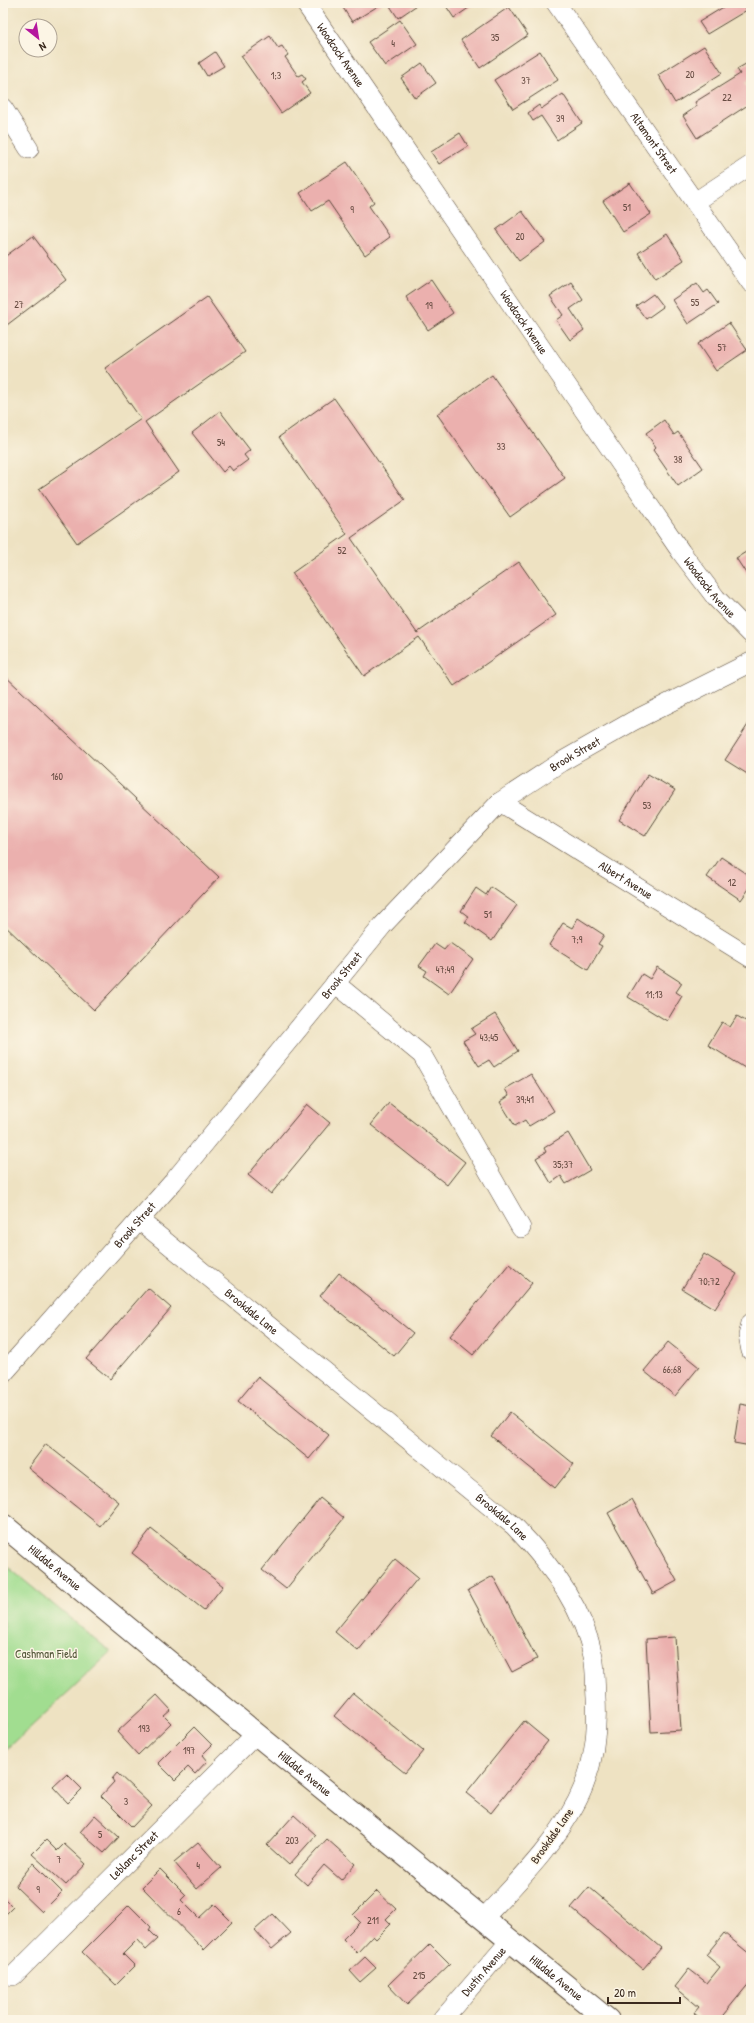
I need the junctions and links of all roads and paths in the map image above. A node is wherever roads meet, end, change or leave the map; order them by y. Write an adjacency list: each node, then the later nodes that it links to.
1 (305, 3): 8 (street, Woodcock Avenue)
2 (556, 3): 6 (street, Altamont Street)
3 (3, 108): 4 (street)
4 (29, 149)
5 (751, 165): 6 (street)
6 (694, 202): 7 (street, Altamont Street)
7 (751, 283)
8 (751, 634)
9 (751, 662): 10 (street, Brook Street)
10 (500, 802): 11 (street, Albert Avenue); 12 (street, Brook Street)
11 (751, 958)
12 (335, 983): 13 (street, Brook Street); 14 (street)
13 (139, 1220): 17 (street, Brook Street); 20 (street, Brookdale Lane)
14 (521, 1228)
15 (751, 1323): 16 (street)
16 (751, 1351)
17 (3, 1374)
18 (3, 1525): 19 (main road, Hilldale Avenue)
19 (256, 1734): 20 (main road, Hilldale Avenue); 22 (street, Leblanc Street)
20 (483, 1919): 21 (main road, Hilldale Avenue)
21 (510, 1941): 23 (street, Dustin Avenue); 24 (main road, Hilldale Avenue)
22 (13, 1976)
23 (442, 2020)
24 (608, 2020)

